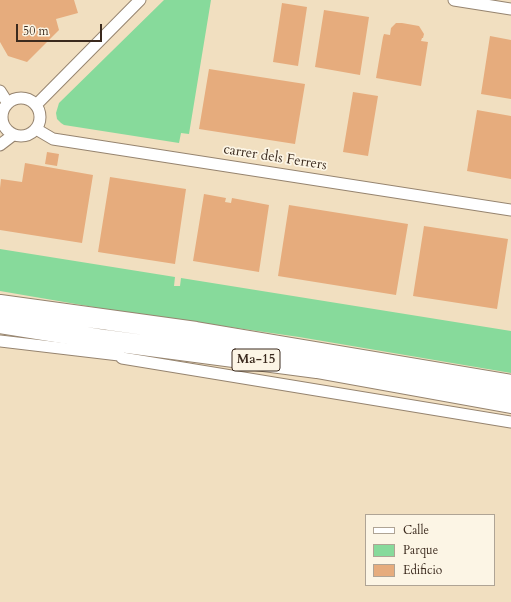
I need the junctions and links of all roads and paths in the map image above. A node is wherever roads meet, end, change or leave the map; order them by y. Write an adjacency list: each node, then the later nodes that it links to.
1 (140, 0): 6 (street)
2 (454, 0): 3 (street)
3 (511, 9)
4 (0, 91): 5 (street)
5 (7, 102): 6 (street); 8 (street)
6 (36, 105): 7 (street)
7 (36, 129): 8 (street); 10 (street, carrer dels Ferrers)
8 (6, 131): 9 (street)
9 (0, 145)
10 (511, 210)
11 (0, 304): 16 (highway, Ma-15)
12 (0, 323): 13 (highway, Ma-15)
13 (105, 340): 15 (street); 17 (highway, Ma-15)
14 (0, 341): 15 (street)
15 (119, 355): 18 (street)
16 (511, 385)
17 (511, 403)
18 (511, 422)

